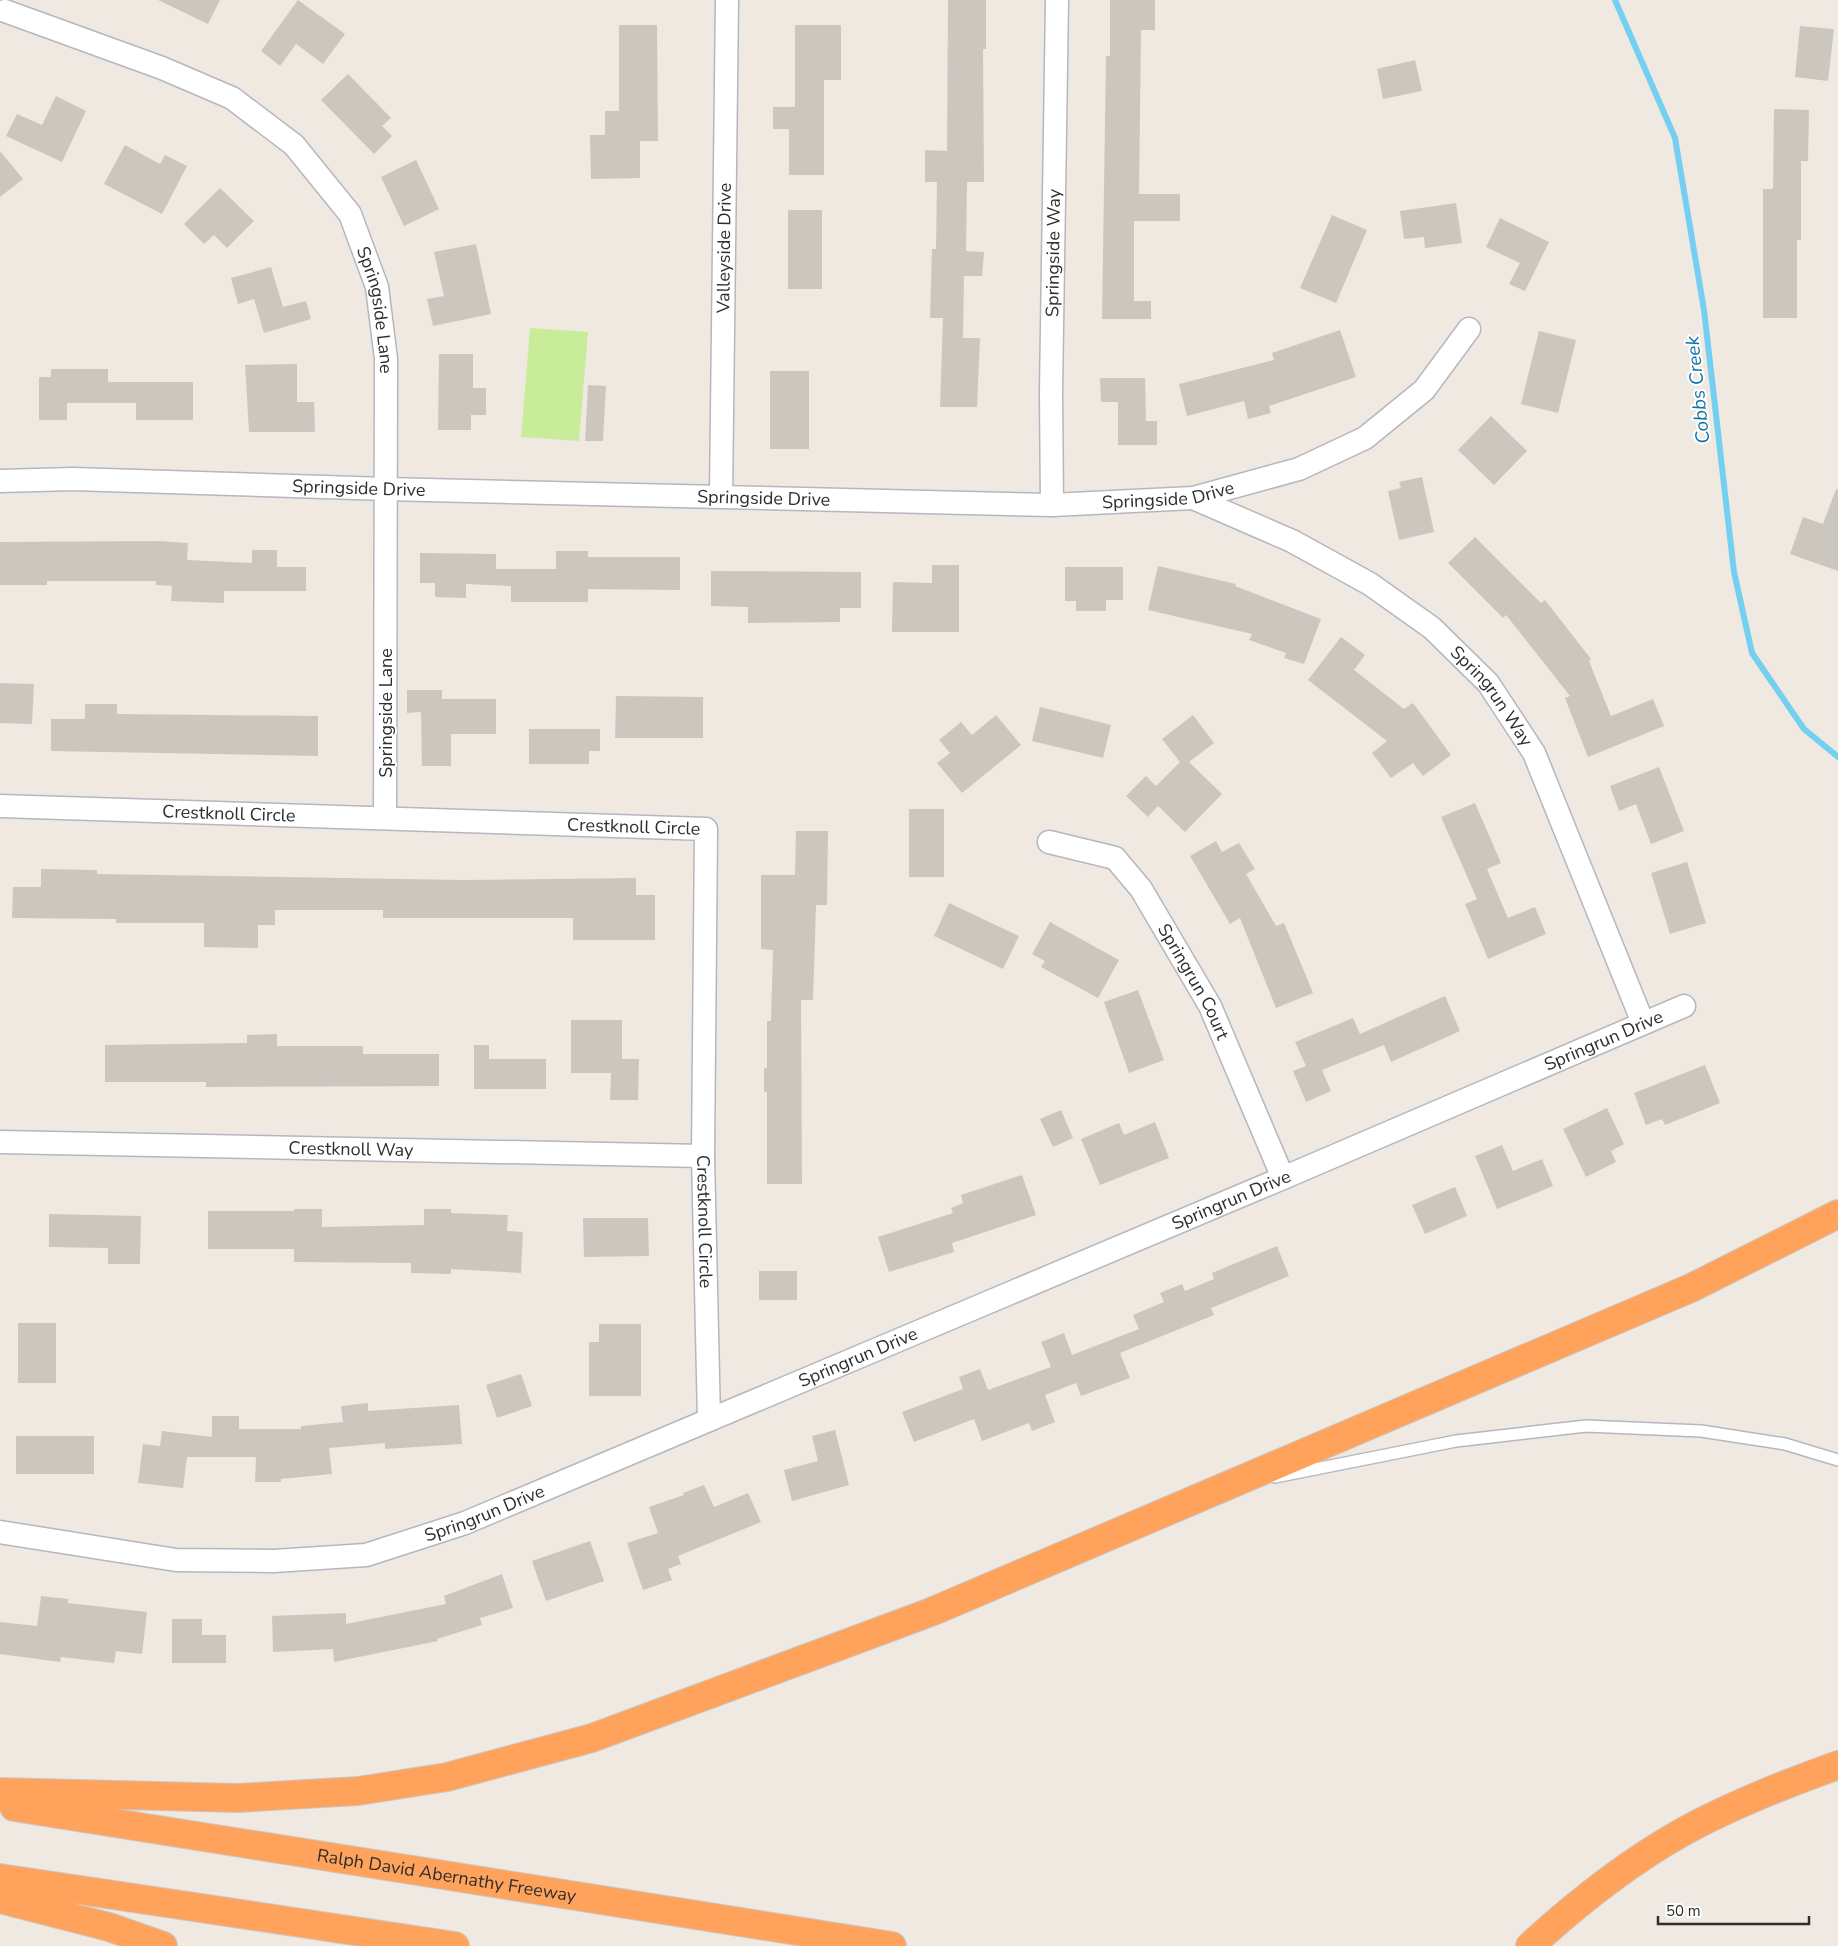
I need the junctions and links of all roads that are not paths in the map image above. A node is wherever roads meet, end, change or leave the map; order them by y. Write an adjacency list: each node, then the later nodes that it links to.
1 (727, 0): 7 (street, Valleyside Drive)
2 (1057, 0): 9 (street, Springside Way)
3 (4, 12): 6 (street, Springside Lane)
4 (1469, 328): 8 (street, Springside Drive)
5 (0, 481): 6 (street, Springside Drive)
6 (386, 489): 7 (street, Springside Drive); 11 (street, Springside Lane)
7 (721, 496): 9 (street, Springside Drive)
8 (1194, 498): 9 (street, Springside Drive); 14 (street, Springrun Way)
9 (1052, 506)
10 (0, 806): 11 (street, Crestknoll Circle)
11 (386, 818): 16 (street, Crestknoll Circle)
12 (1049, 842): 17 (street, Springrun Court)
13 (1684, 1006): 14 (street, Springrun Drive)
14 (1644, 1023): 17 (street, Springrun Drive)
15 (0, 1142): 16 (street, Crestknoll Way)
16 (703, 1156): 19 (street, Crestknoll Circle)
17 (1283, 1178): 19 (street, Springrun Drive)
18 (1838, 1214): 21 (highway)
19 (709, 1420): 22 (street, Springrun Drive)
20 (1838, 1460): 21 (lane)
21 (1223, 1488): 24 (highway)
22 (0, 1532)
23 (1838, 1765): 31 (highway)
24 (0, 1792)
25 (0, 1804): 30 (highway, Ralph David Abernathy Freeway)
26 (0, 1878): 29 (highway)
27 (0, 1899): 28 (highway)
28 (163, 1946)
29 (455, 1946)
30 (892, 1946)
31 (1530, 1946)

